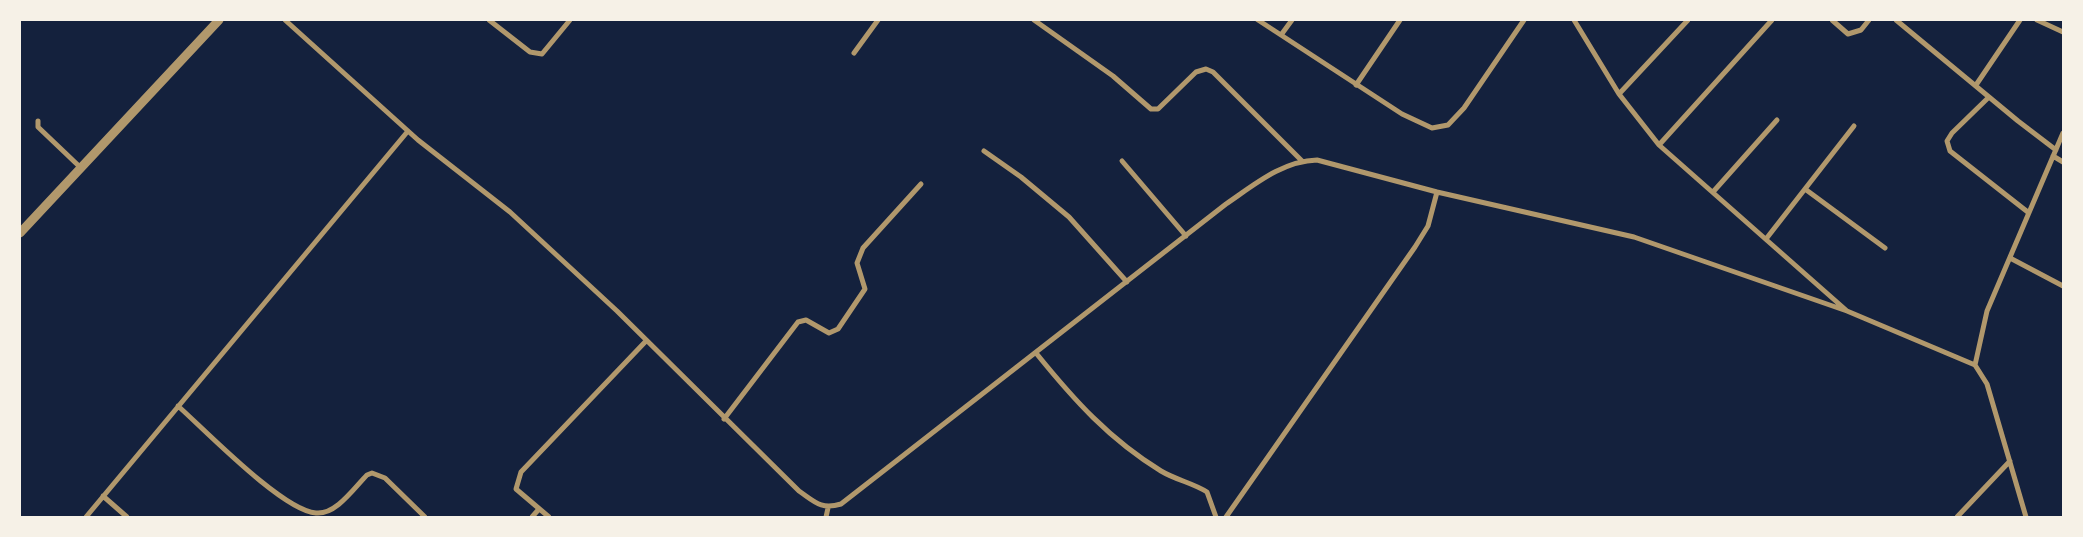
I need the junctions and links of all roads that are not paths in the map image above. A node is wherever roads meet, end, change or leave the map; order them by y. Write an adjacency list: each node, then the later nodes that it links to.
1 (219, 20): 38 (street)
2 (285, 20): 29 (street)
3 (489, 20): 4 (street)
4 (570, 20)
5 (878, 20): 21 (street)
6 (1034, 20): 36 (street)
7 (1258, 20): 20 (street)
8 (1292, 20): 20 (street)
9 (1400, 20): 22 (street)
10 (1524, 20): 22 (street)
11 (1574, 20): 24 (street)
12 (1688, 20): 24 (street)
13 (1772, 20): 31 (street)
14 (1832, 20): 15 (street)
15 (1869, 20)
16 (1896, 20): 23 (street)
17 (2020, 20): 23 (street)
18 (2037, 20): 19 (street)
19 (2063, 32)
20 (1280, 35): 22 (street)
21 (854, 53)
22 (1356, 84)
23 (1976, 85): 25 (street)
24 (1619, 94): 31 (street)
25 (1990, 97): 32 (street); 43 (street)
26 (38, 120): 38 (street)
27 (1777, 120): 42 (street)
28 (1854, 126): 40 (street)
29 (408, 131): 52 (street); 55 (street)
30 (2063, 133): 32 (street)
31 (1659, 145): 42 (street)
32 (2056, 150): 34 (street)
33 (984, 151): 49 (street)
34 (2053, 156): 37 (street); 43 (street)
35 (1122, 161): 45 (street)
36 (1302, 161): 41 (street); 45 (street)
37 (2063, 162)
38 (81, 168): 44 (street)
39 (921, 184): 56 (street)
40 (1805, 189): 46 (street); 47 (street)
41 (1437, 192): 51 (street); 68 (street)
42 (1713, 192): 46 (street)
43 (2029, 213): 48 (street)
44 (20, 233)
45 (1186, 236): 49 (street)
46 (1766, 239): 51 (street)
47 (1885, 248)
48 (2010, 258): 50 (street); 54 (street)
49 (1127, 282): 53 (street)
50 (2063, 286)
51 (1847, 312): 54 (street)
52 (646, 341): 56 (street); 59 (street)
53 (1036, 352): 60 (street); 67 (street)
54 (1975, 365): 57 (street)
55 (178, 406): 58 (street); 63 (street)
56 (724, 419): 60 (street)
57 (2010, 461): 69 (street); 70 (street)
58 (104, 496): 61 (street); 62 (street)
59 (539, 508): 64 (street); 65 (street)
60 (828, 508): 66 (street)
61 (86, 517)
62 (127, 517)
63 (425, 517)
64 (532, 517)
65 (548, 517)
66 (826, 517)
67 (1216, 517)
68 (1226, 517)
69 (1957, 517)
70 (2026, 517)

